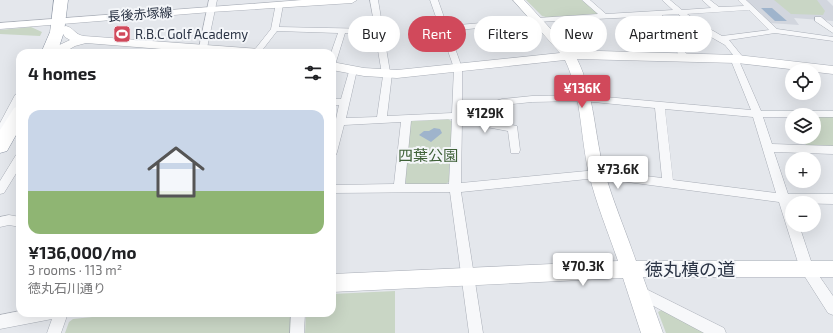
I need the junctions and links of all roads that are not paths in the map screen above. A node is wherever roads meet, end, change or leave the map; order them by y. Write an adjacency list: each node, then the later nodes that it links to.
1 (352, 0): 10 (street, 長後赤塚線)
2 (374, 0): 17 (street)
3 (434, 0): 18 (street)
4 (518, 0): 19 (street)
5 (586, 0): 20 (street)
6 (666, 0): 15 (street)
7 (706, 0): 14 (street)
8 (742, 0): 13 (street)
9 (62, 1): 23 (highway)
10 (332, 1): 12 (street, 長後赤塚線)
11 (212, 4): 12 (street, 長後赤塚線); 23 (street, 長後赤塚線); 36 (street)
12 (279, 5): 26 (street)
13 (750, 8): 14 (street); 29 (street)
14 (718, 10): 15 (street)
15 (681, 13): 16 (street); 31 (street)
16 (658, 14): 21 (street)
17 (377, 16)
18 (440, 16)
19 (533, 16)
20 (604, 16)
21 (607, 17)
22 (818, 19): 30 (street)
23 (64, 23): 24 (street, 長後赤塚線); 33 (street); 34 (highway)
24 (0, 26)
25 (542, 26): 42 (street)
26 (275, 29): 27 (street); 37 (street)
27 (342, 31): 28 (street); 38 (street)
28 (348, 31)
29 (775, 31): 31 (street); 32 (street)
30 (833, 31)
31 (720, 39): 44 (street)
32 (833, 39)
33 (87, 40): 35 (street); 36 (street)
34 (56, 49)
35 (61, 49)
36 (197, 49)
37 (261, 49)
38 (336, 50)
39 (383, 52): 49 (street)
40 (453, 52): 46 (street)
41 (681, 52): 43 (street)
42 (569, 56): 43 (street); 46 (street); 50 (street)
43 (685, 58): 44 (street)
44 (737, 59): 48 (street); 55 (street)
45 (336, 67): 47 (street)
46 (458, 68): 49 (street); 57 (street)
47 (353, 70): 49 (street); 53 (street)
48 (832, 72)
49 (387, 74): 60 (street)
50 (583, 98): 54 (street); 57 (street); 70 (street)
51 (16, 102): 63 (street)
52 (336, 102): 53 (street)
53 (344, 102): 61 (street)
54 (660, 105): 55 (street); 71 (street)
55 (757, 114): 56 (street); 65 (street)
56 (833, 114)
57 (457, 116): 58 (street); 66 (street); 73 (street)
58 (406, 118): 60 (street); 72 (street)
59 (16, 119): 64 (highway)
60 (381, 120): 61 (street)
61 (336, 122)
62 (16, 128): 68 (highway)
63 (0, 132)
64 (0, 146)
65 (768, 148): 67 (street); 76 (street)
66 (514, 150)
67 (833, 150)
68 (0, 154)
69 (16, 164): 75 (street)
70 (597, 174): 71 (street); 73 (street); 82 (street)
71 (668, 183): 76 (street)
72 (399, 188): 73 (street); 74 (street)
73 (455, 188): 85 (street)
74 (336, 189)
75 (0, 190)
76 (784, 198): 77 (street); 78 (street)
77 (833, 199)
78 (785, 201)
79 (16, 221): 80 (street)
80 (0, 222)
81 (795, 232): 83 (street)
82 (630, 269): 83 (street, 徳丸槙の道); 85 (street, 徳丸槙の道); 87 (street)
83 (807, 269): 84 (street, 徳丸槙の道); 88 (street)
84 (833, 269)
85 (469, 278): 86 (street, 徳丸槙の道); 95 (street)
86 (336, 283)
87 (638, 291): 96 (street); 97 (street)
88 (833, 308)
89 (27, 317): 92 (street)
90 (60, 317): 93 (street)
91 (298, 317): 94 (street)
92 (0, 322)
93 (54, 333)
94 (297, 333)
95 (476, 333)
96 (652, 333)
97 (719, 333)

